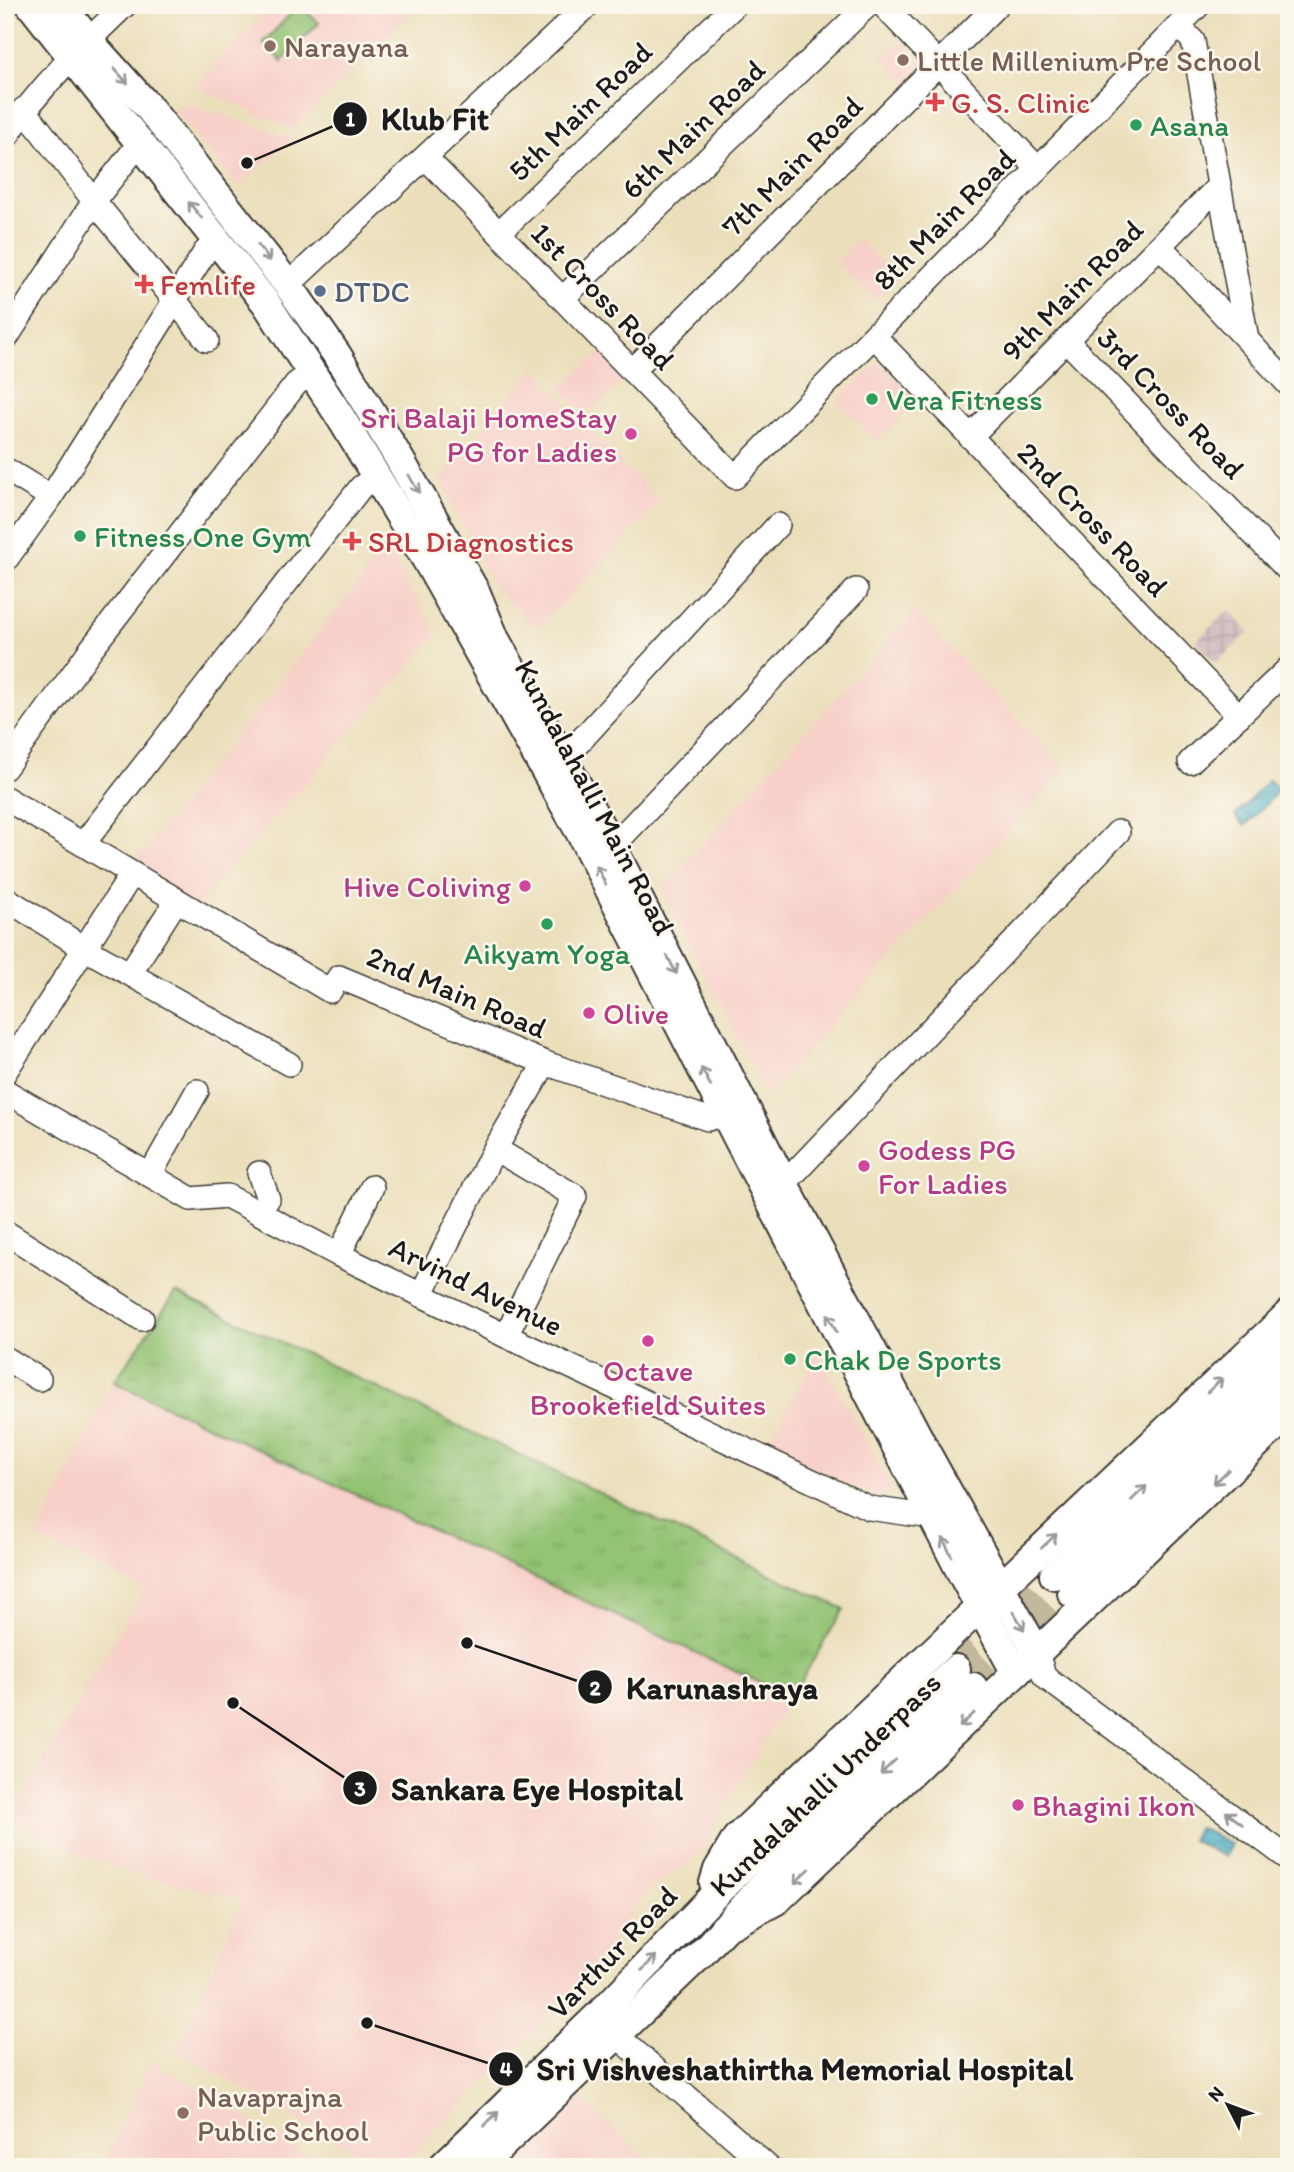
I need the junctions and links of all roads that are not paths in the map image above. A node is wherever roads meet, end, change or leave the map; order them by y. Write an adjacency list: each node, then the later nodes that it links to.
1 (31, 5): 11 (main road, Kundalahalli Main Road)
2 (61, 5): 11 (main road, Kundalahalli Main Road)
3 (125, 5): 11 (street)
4 (588, 5): 16 (street)
5 (735, 5): 20 (street, 5th Main Road)
6 (868, 5): 24 (street, 6th Main Road)
7 (883, 5): 12 (street)
8 (997, 5): 12 (street, 7th Main Road)
9 (1199, 5): 10 (street, 8th Main Road)
10 (1179, 26): 17 (street, 8th Main Road); 18 (street)
11 (80, 48): 13 (street); 15 (main road, Kundalahalli Main Road); 23 (main road, Kundalahalli Main Road, one-way to 23)
12 (938, 64): 17 (street); 31 (street, 7th Main Road)
13 (24, 109): 14 (street); 19 (street)
14 (5, 139)
15 (142, 144): 19 (street); 21 (main road, Kundalahalli Main Road, one-way to 15)
16 (426, 158): 20 (street, 1st Cross Road); 23 (street)
17 (1038, 169): 26 (street, 8th Main Road)
18 (1218, 187): 22 (street, 9th Main Road); 27 (street)
19 (94, 201): 25 (street); 28 (street)
20 (499, 233): 24 (street, 1st Cross Road)
21 (218, 240): 25 (street); 32 (main road, Kundalahalli Main Road)
22 (1160, 246): 27 (street); 30 (street, 9th Main Road)
23 (288, 285): 45 (main road, Kundalahalli Main Road, one-way to 45)
24 (563, 298): 31 (street, 1st Cross Road)
25 (174, 301): 29 (street); 38 (street)
26 (874, 336): 34 (street, 2nd Cross Road); 37 (street, 8th Main Road)
27 (1247, 339): 33 (street)
28 (5, 340)
29 (207, 340)
30 (1066, 340): 34 (street, 9th Main Road); 41 (street, 3rd Cross Road)
31 (632, 371): 37 (street, 1st Cross Road)
32 (312, 372): 36 (main road, Kundalahalli Main Road); 47 (street)
33 (1289, 384)
34 (970, 437): 44 (street, 2nd Cross Road)
35 (5, 468): 38 (street)
36 (376, 477): 50 (street); 62 (main road, Kundalahalli Main Road, one-way to 36)
37 (735, 477)
38 (51, 497): 40 (street)
39 (778, 525): 45 (street)
40 (5, 561)
41 (1289, 571)
42 (856, 590): 51 (street)
43 (1289, 668): 44 (street)
44 (1239, 716): 46 (street)
45 (562, 758): 51 (main road, Kundalahalli Main Road)
46 (1190, 762)
47 (5, 768)
48 (5, 798): 50 (street, 2nd Main Road)
49 (1118, 832): 66 (street)
50 (83, 844): 52 (street, 2nd Main Road)
51 (612, 847): 66 (main road, Kundalahalli Main Road, one-way to 66)
52 (132, 874): 54 (street, 2nd Main Road); 55 (street)
53 (5, 898): 55 (street)
54 (176, 901): 56 (street); 57 (street, 2nd Main Road)
55 (85, 948): 56 (street); 59 (street)
56 (130, 973): 58 (street)
57 (545, 1063): 62 (street, 2nd Main Road); 63 (street)
58 (289, 1064)
59 (5, 1072)
60 (5, 1091): 65 (street, Arvind Avenue)
61 (197, 1091): 65 (street)
62 (725, 1114): 80 (main road, Kundalahalli Main Road, one-way to 62)
63 (495, 1149): 71 (street); 74 (street)
64 (259, 1173): 68 (street)
65 (150, 1175): 68 (street, Arvind Avenue)
66 (784, 1184): 81 (main road, Kundalahalli Main Road)
67 (372, 1187): 70 (street)
68 (258, 1212): 70 (street, Arvind Avenue)
69 (5, 1232): 73 (street)
70 (339, 1255): 71 (street, Arvind Avenue)
71 (421, 1295): 74 (street, Arvind Avenue)
72 (1289, 1314): 81 (main road, one-way to 72)
73 (142, 1319)
74 (506, 1336): 80 (street, Arvind Avenue)
75 (1289, 1348): 78 (main road, one-way to 75)
76 (5, 1358): 77 (street)
77 (39, 1379)
78 (1289, 1382)
79 (1289, 1413): 83 (main road, one-way to 83)
80 (932, 1517): 82 (main road, Kundalahalli Main Road, one-way to 80)
81 (1000, 1588): 83 (main road, Kundalahalli Main Road, one-way to 83)
82 (971, 1615): 83 (main road, Kundalahalli Main Road); 85 (main road)
83 (1026, 1671): 84 (street, one-way to 83); 86 (main road, one-way to 86)
84 (1289, 1859)
85 (708, 1901): 86 (main road, Kundalahalli Underpass, one-way to 86); 88 (main road, Varthur Road, one-way to 85)
86 (723, 1929): 87 (main road, Varthur Road)
87 (616, 2035): 89 (main road, Varthur Road); 90 (street)
88 (442, 2167)
89 (480, 2167)
90 (768, 2167)

